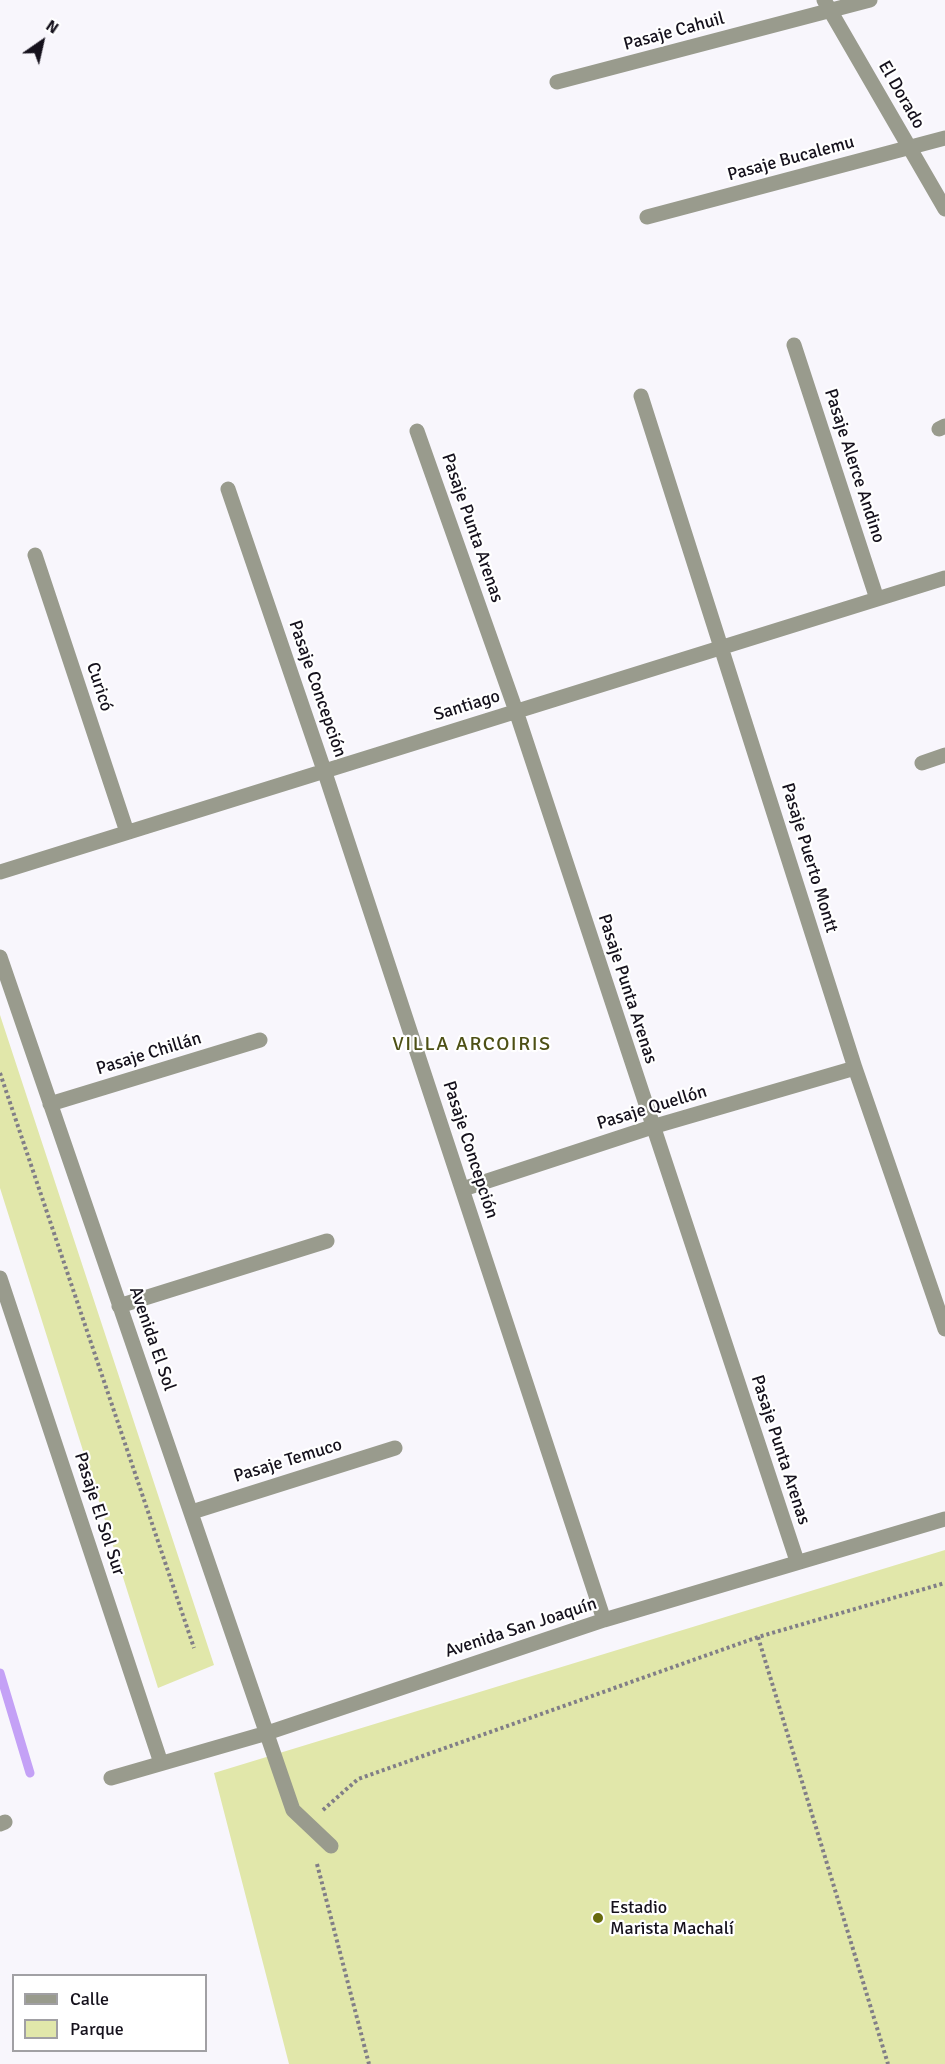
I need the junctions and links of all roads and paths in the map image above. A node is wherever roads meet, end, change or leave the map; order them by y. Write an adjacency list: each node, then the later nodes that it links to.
1 (870, 0): 2 (street, Pasaje Cahuil)
2 (827, 6): 3 (street, Pasaje Cahuil); 5 (street, El Dorado)
3 (557, 82)
4 (945, 138): 5 (street, Pasaje Bucalemu)
5 (909, 148): 6 (street, El Dorado); 7 (street, Pasaje Bucalemu)
6 (945, 209)
7 (647, 217)
8 (794, 345): 14 (street, Pasaje Alerce Andino)
9 (641, 396): 15 (street, Pasaje Puerto Montt)
10 (417, 430): 16 (street, Pasaje Punta Arenas)
11 (228, 489): 19 (street, Pasaje Concepción)
12 (35, 555): 20 (street, Curicó)
13 (945, 578): 14 (street, Santiago)
14 (877, 599): 15 (street, Santiago)
15 (722, 647): 16 (street, Santiago); 24 (street, Pasaje Puerto Montt)
16 (516, 711): 19 (street, Santiago); 27 (street, Pasaje Punta Arenas)
17 (945, 755): 18 (street)
18 (922, 763)
19 (324, 770): 20 (street, Santiago); 28 (street, Pasaje Concepción)
20 (127, 832): 21 (street, Santiago)
21 (0, 872)
22 (0, 957): 26 (street, Avenida El Sol)
23 (260, 1040): 26 (street, Pasaje Chillán)
24 (855, 1068): 27 (street, Pasaje Quellón); 32 (street, Pasaje Puerto Montt)
25 (0, 1073): 40 (path)
26 (50, 1104): 31 (street, Avenida El Sol)
27 (652, 1127): 28 (street, Pasaje Quellón); 36 (street, Pasaje Punta Arenas)
28 (463, 1188): 38 (street, Pasaje Concepción)
29 (327, 1241): 31 (street)
30 (0, 1278): 42 (street, Pasaje El Sol Sur)
31 (119, 1306): 34 (street, Avenida El Sol)
32 (945, 1329)
33 (395, 1448): 34 (street, Pasaje Temuco)
34 (192, 1512): 41 (street, Avenida El Sol)
35 (945, 1518): 36 (street, Avenida San Joaquín)
36 (797, 1562): 38 (street, Avenida San Joaquín)
37 (945, 1583): 39 (path)
38 (604, 1620): 41 (street, Avenida San Joaquín)
39 (758, 1637): 44 (path); 47 (path)
40 (194, 1648)
41 (267, 1733): 42 (street, Avenida San Joaquín); 44 (street, Avenida El Sol)
42 (161, 1763): 43 (street, Avenida San Joaquín)
43 (111, 1778)
44 (314, 1829): 45 (street, Avenida El Sol); 46 (path)
45 (331, 1846)
46 (369, 2064)
47 (888, 2064)

